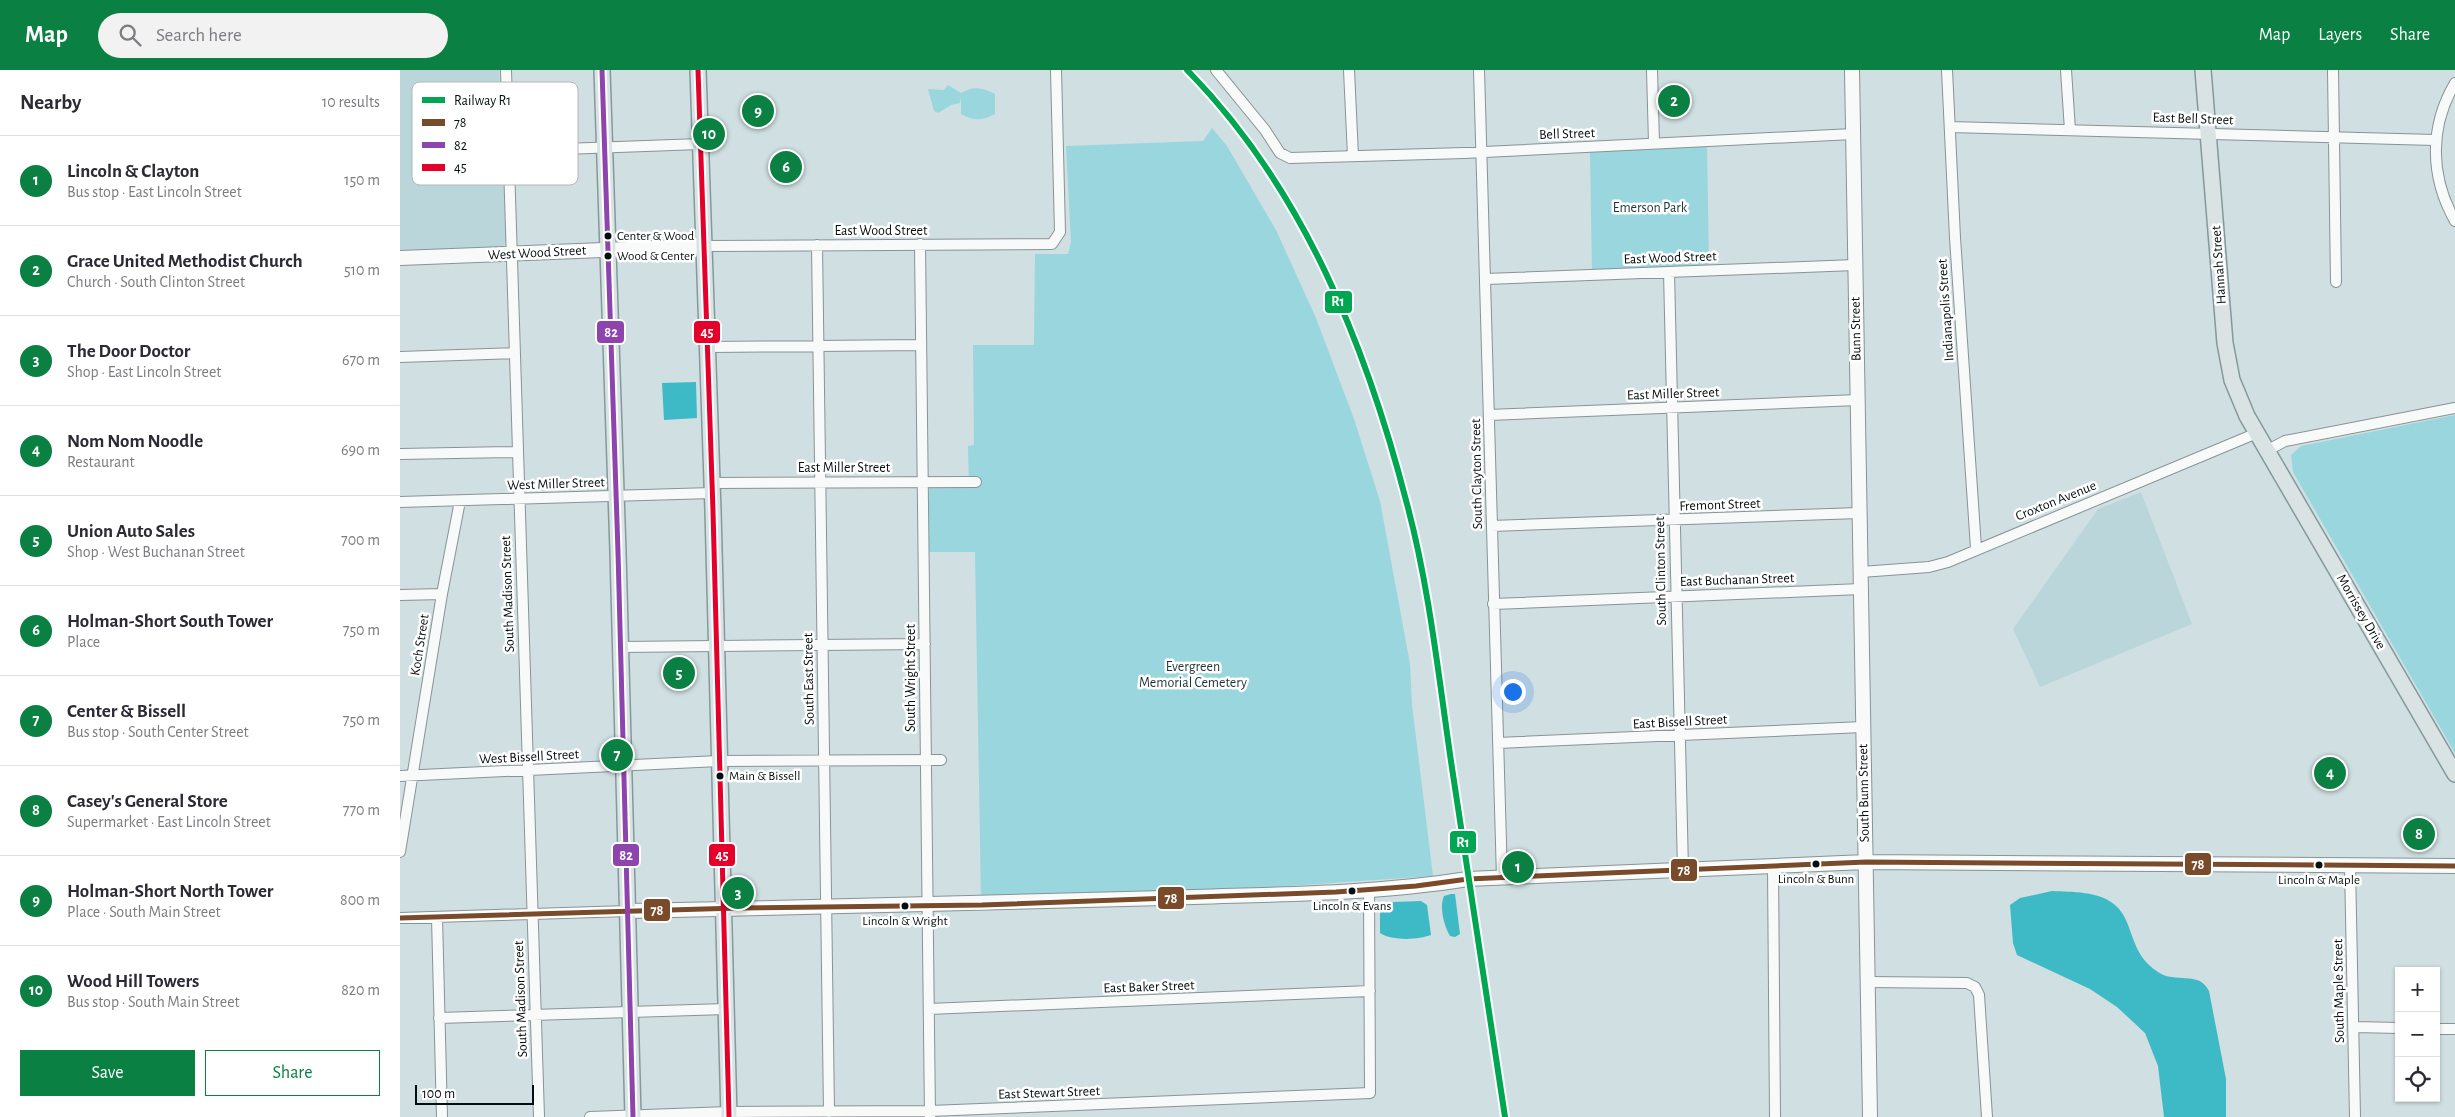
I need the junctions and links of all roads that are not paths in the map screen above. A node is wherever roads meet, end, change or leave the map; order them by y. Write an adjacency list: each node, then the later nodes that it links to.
1 (602, 70): 22 (main road)
2 (698, 70): 21 (main road)
3 (1056, 70): 28 (street, East Wood Street)
4 (1216, 70): 25 (street, Bell Street)
5 (1349, 70): 25 (street)
6 (1479, 70): 24 (street, South Clayton Street)
7 (1652, 70): 20 (street)
8 (1852, 70): 17 (main road, Bunn Street)
9 (1946, 70): 14 (street, Indianapolis Street)
10 (2066, 70): 15 (street)
11 (2203, 70): 16 (main road, Hannah Street)
12 (2333, 70): 18 (street)
13 (2455, 83): 19 (street)
14 (1950, 127): 15 (street, East Bell Street); 62 (street, Indianapolis Street)
15 (2070, 130): 16 (street, East Bell Street)
16 (2208, 133): 18 (street, East Bell Street); 47 (main road, Hannah Street)
17 (1853, 134): 20 (street, Bell Street); 34 (main road, Bunn Street)
18 (2334, 137): 19 (street, East Bell Street); 37 (street)
19 (2435, 140): 27 (street)
20 (1654, 143): 24 (street, Bell Street)
21 (700, 144): 22 (street); 30 (main road)
22 (604, 148): 23 (street); 31 (main road)
23 (578, 149)
24 (1482, 151): 25 (street, Bell Street); 36 (street, South Clayton Street)
25 (1353, 156)
26 (509, 185): 32 (street, South Madison Street)
27 (2455, 221)
28 (920, 244): 29 (street, East Wood Street); 38 (street, South Wright Street)
29 (817, 245): 30 (street, East Wood Street); 39 (street, South East Street)
30 (704, 246): 31 (main road, West Wood Street); 40 (main road)
31 (607, 249): 32 (main road, West Wood Street); 55 (main road)
32 (510, 254): 33 (main road, West Wood Street); 41 (street, South Madison Street)
33 (400, 258)
34 (1855, 265): 35 (street, East Wood Street); 43 (main road, Bunn Street)
35 (1669, 272): 36 (street, East Wood Street); 44 (street, South Clinton Street)
36 (1486, 279): 46 (street, South Clayton Street)
37 (2336, 282)
38 (921, 345): 39 (street); 52 (street, South Wright Street)
39 (819, 346): 40 (street); 51 (street, South East Street)
40 (707, 347): 54 (main road)
41 (514, 353): 42 (street); 49 (street, South Madison Street)
42 (400, 357)
43 (1858, 400): 44 (street, East Miller Street); 59 (main road, Bunn Street)
44 (1672, 408): 46 (street, East Miller Street); 60 (street, South Clinton Street)
45 (2455, 408): 48 (street)
46 (1490, 415): 61 (street, South Clayton Street)
47 (2256, 433): 48 (main road, Hannah Street); 62 (street, Croxton Avenue)
48 (2268, 450): 82 (main road, Morrissey Drive)
49 (517, 452): 50 (street); 56 (street, South Madison Street)
50 (400, 454)
51 (820, 482): 52 (street, East Miller Street); 54 (street, East Miller Street); 71 (street, South East Street)
52 (922, 482): 53 (street, East Miller Street); 69 (street, South Wright Street)
53 (976, 482)
54 (712, 488): 55 (street, West Miller Street); 70 (main road)
55 (616, 496): 56 (street, West Miller Street); 72 (main road)
56 (518, 500): 57 (street, West Miller Street); 81 (street, South Madison Street)
57 (460, 501): 58 (street, West Miller Street); 65 (street, Koch Street)
58 (400, 502)
59 (1859, 514): 60 (street, Fremont Street); 63 (main road, Bunn Street)
60 (1674, 521): 61 (street, Fremont Street); 67 (street, South Clinton Street)
61 (1492, 526): 68 (street, South Clayton Street)
62 (1976, 548): 63 (street, Croxton Avenue)
63 (1861, 572): 64 (main road, Bunn Street)
64 (1861, 589): 67 (street, East Buchanan Street); 73 (main road, South Bunn Street)
65 (442, 594): 66 (street); 83 (street, Koch Street)
66 (400, 595)
67 (1675, 596): 68 (street, East Buchanan Street); 74 (street, South Clinton Street)
68 (1493, 604): 75 (street, South Clayton Street)
69 (925, 644): 71 (street); 76 (street, South Wright Street)
70 (716, 645): 71 (street); 72 (street); 78 (main road)
71 (822, 645): 79 (street, South East Street)
72 (621, 647): 80 (main road)
73 (1863, 727): 74 (street, East Bissell Street); 86 (main road, South Bunn Street)
74 (1680, 735): 75 (street, East Bissell Street); 90 (street, South Clinton Street)
75 (1498, 743): 91 (street, South Clayton Street)
76 (925, 760): 77 (street); 79 (street); 93 (street, South Wright Street)
77 (941, 760)
78 (719, 761): 79 (street); 80 (street, West Bissell Street); 95 (main road)
79 (824, 761): 94 (street, South East Street)
80 (624, 766): 81 (street, West Bissell Street); 96 (main road)
81 (528, 770): 83 (street, West Bissell Street); 97 (street, South Madison Street)
82 (2455, 774)
83 (413, 775): 84 (street, West Bissell Street); 85 (street, Koch Street)
84 (400, 776)
85 (400, 852)
86 (1866, 862): 87 (main road); 88 (main road); 100 (main road, South Bunn Street)
87 (1773, 866): 90 (main road); 120 (street)
88 (2350, 866): 89 (main road); 107 (street, South Maple Street)
89 (2455, 866)
90 (1683, 870): 91 (main road)
91 (1502, 878): 92 (main road)
92 (1369, 889): 93 (main road); 101 (street)
93 (927, 906): 94 (main road); 103 (street, South Wright Street)
94 (826, 907): 95 (main road); 111 (street, South East Street)
95 (723, 908): 96 (main road); 102 (main road)
96 (628, 911): 97 (street); 104 (main road)
97 (532, 914): 98 (street); 105 (street, South Madison Street)
98 (437, 917): 99 (street); 106 (street)
99 (400, 918)
100 (1867, 982): 121 (main road, South Bunn Street); 122 (street)
101 (1370, 991): 103 (street, East Baker Street); 112 (street, East Stewart Street)
102 (726, 1009): 104 (street); 115 (main road)
103 (929, 1009): 114 (street, South Wright Street)
104 (631, 1012): 105 (street); 116 (main road)
105 (535, 1015): 106 (street); 118 (street, South Madison Street)
106 (440, 1018): 117 (street)
107 (2354, 1027): 108 (street); 123 (street, South Maple Street)
108 (2395, 1028)
109 (2440, 1029): 110 (street)
110 (2455, 1030)
111 (829, 1112): 113 (street, East Stewart Street); 115 (street, East Stewart Street)
112 (1020, 1112): 114 (street, East Stewart Street)
113 (882, 1114): 114 (street, East Stewart Street)
114 (930, 1114)
115 (729, 1115): 116 (street, East Stewart Street)
116 (633, 1116): 119 (street, East Stewart Street)
117 (442, 1117)
118 (539, 1117)
119 (590, 1117)
120 (1776, 1117)
121 (1870, 1117)
122 (1987, 1117)
123 (2355, 1117)

